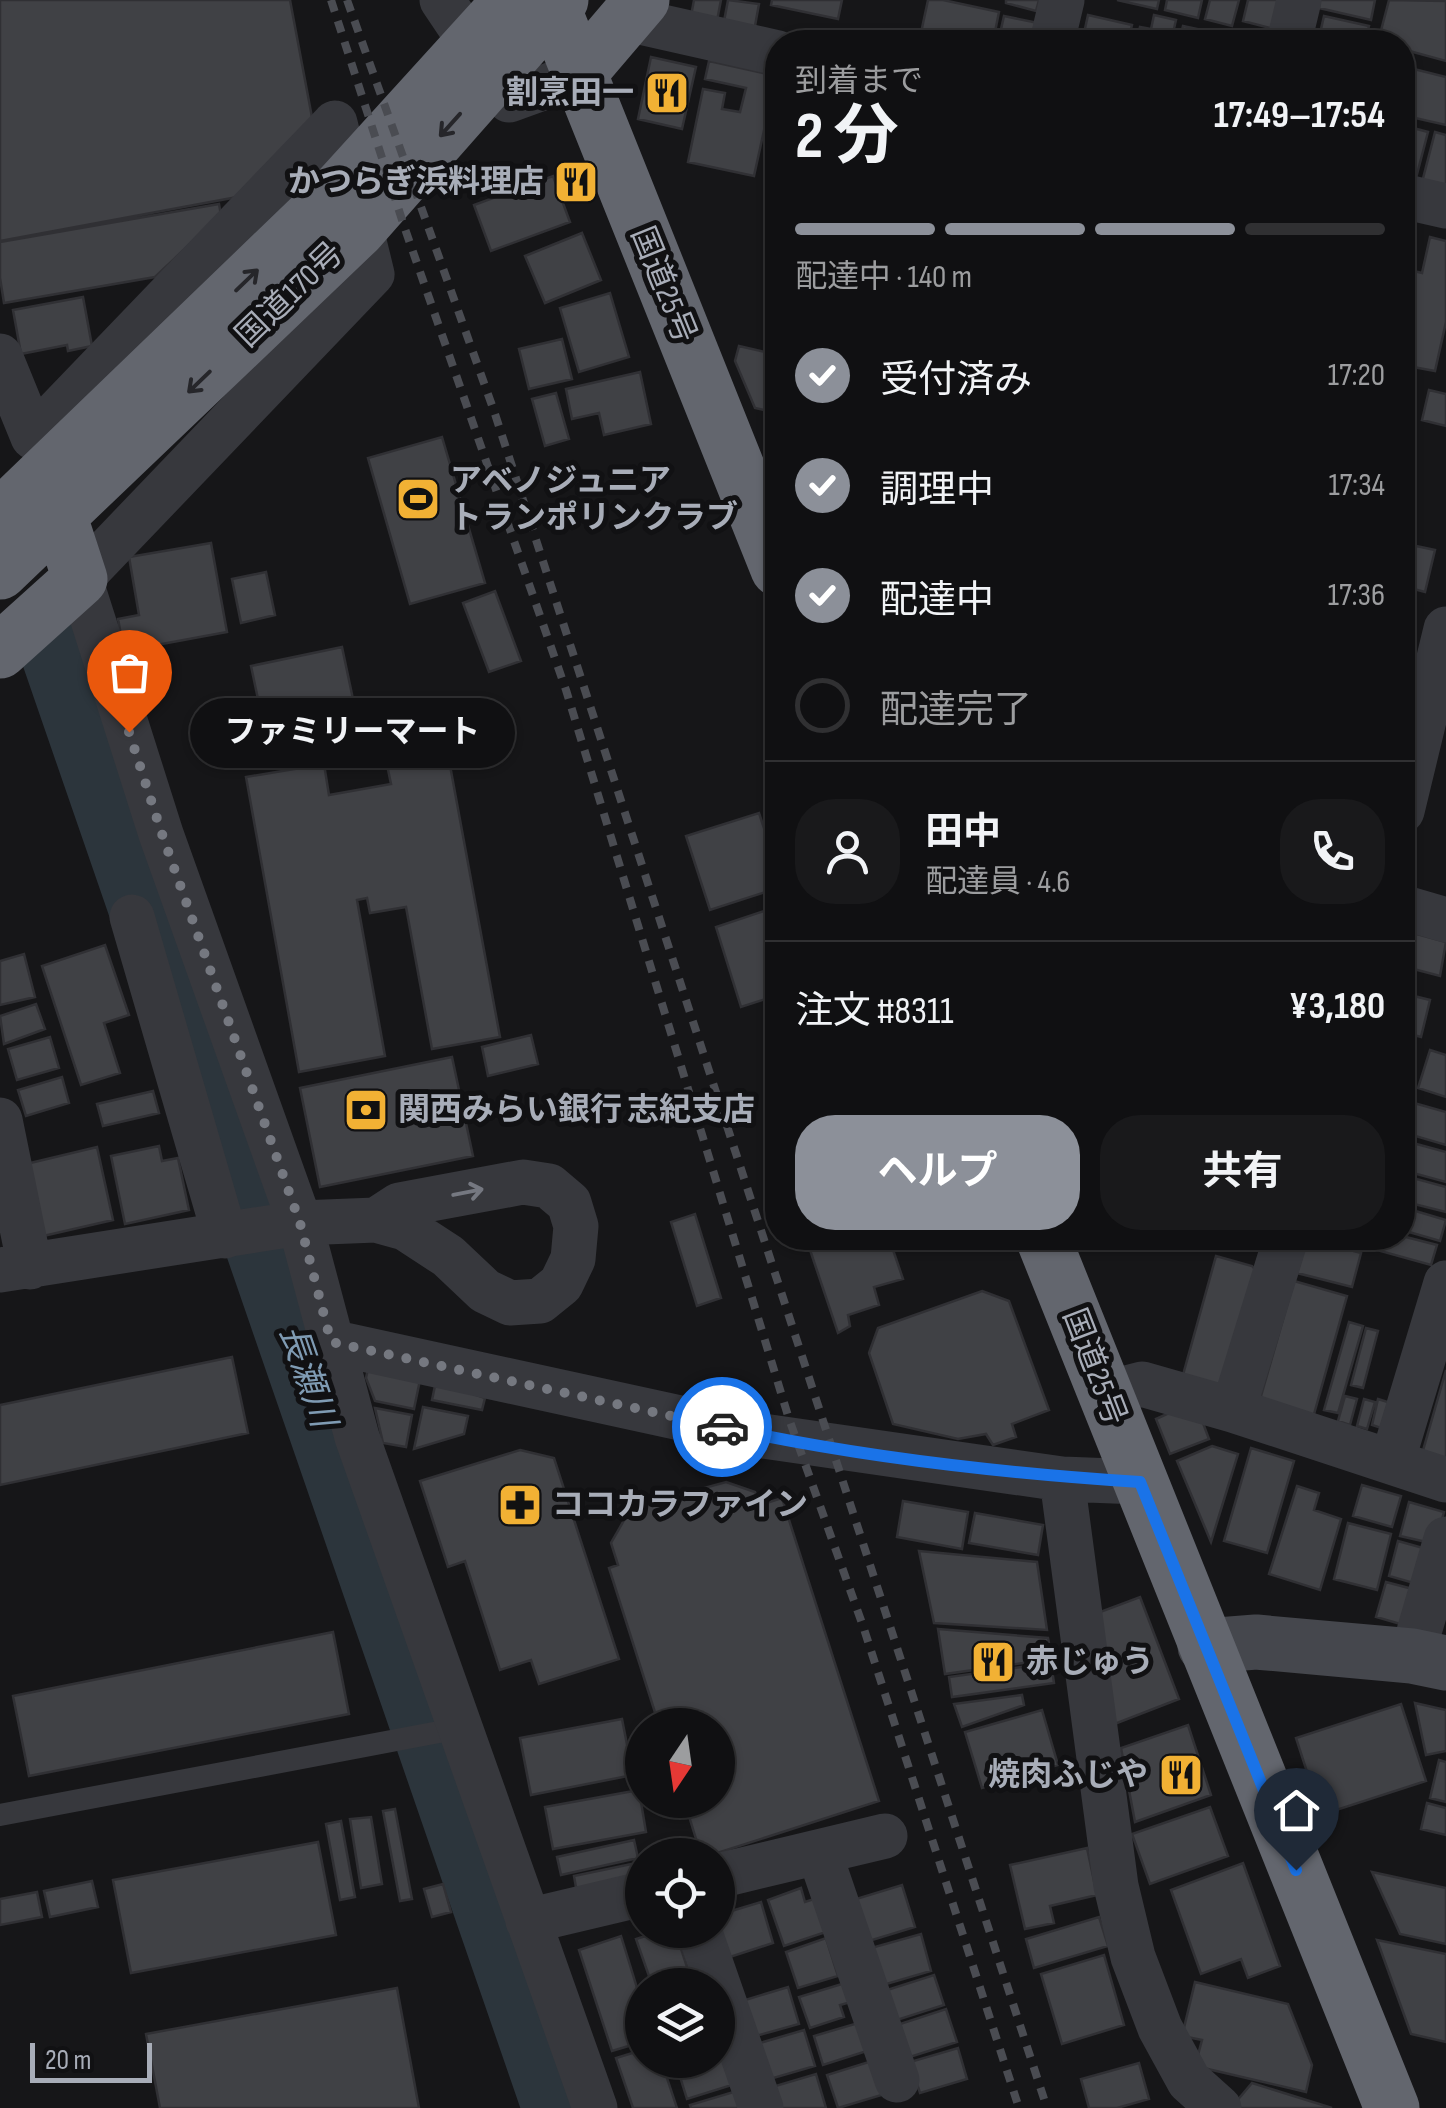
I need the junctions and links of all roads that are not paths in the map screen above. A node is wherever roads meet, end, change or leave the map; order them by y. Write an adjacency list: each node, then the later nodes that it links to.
1 (442, 0): 11 (street)
2 (511, 0): 16 (highway, 国道170号, one-way to 2)
3 (550, 0): 11 (highway, 国道25号)
4 (562, 0): 18 (highway, 国道170号, one-way to 18)
5 (1062, 0): 8 (street)
6 (1299, 0): 9 (street)
7 (635, 9): 10 (street); 11 (highway)
8 (1055, 30)
9 (1292, 30)
10 (765, 50)
11 (578, 75): 17 (highway, 国道25号)
12 (1415, 199): 13 (street)
13 (1446, 206)
14 (0, 356): 15 (street)
15 (17, 453): 19 (highway); 19 (street)
16 (0, 517)
17 (765, 537)
18 (0, 572)
19 (80, 579): 21 (highway); 28 (street)
20 (1446, 629): 22 (street)
21 (0, 651)
22 (1415, 757)
23 (1415, 911): 25 (street)
24 (132, 917): 29 (street)
25 (1446, 920)
26 (0, 1120): 32 (street)
27 (376, 1220): 28 (street)
28 (300, 1223): 29 (street); 34 (street)
29 (226, 1236): 32 (street)
30 (1048, 1250): 35 (highway, 国道25号)
31 (1282, 1250): 36 (street)
32 (15, 1268)
33 (1446, 1282): 37 (street)
34 (331, 1342): 38 (street); 44 (street)
35 (1104, 1394): 36 (street); 40 (highway, 国道25号)
36 (1233, 1410): 37 (street)
37 (1392, 1462): 39 (street)
38 (1062, 1478): 40 (street); 55 (street)
39 (1446, 1480)
40 (1140, 1482): 42 (highway, 国道25号)
41 (1446, 1539): 43 (street)
42 (1205, 1646): 43 (street); 56 (highway, 国道25号)
43 (1429, 1660)
44 (460, 1728): 45 (lane); 50 (street)
45 (0, 1815)
46 (886, 1836): 47 (street)
47 (820, 1852): 48 (street); 52 (street)
48 (735, 1872)
49 (625, 1898): 50 (street)
50 (528, 1921): 53 (street)
51 (705, 1948): 54 (street)
52 (896, 2080)
53 (595, 2108)
54 (761, 2108)
55 (1220, 2108)
56 (1392, 2108)

